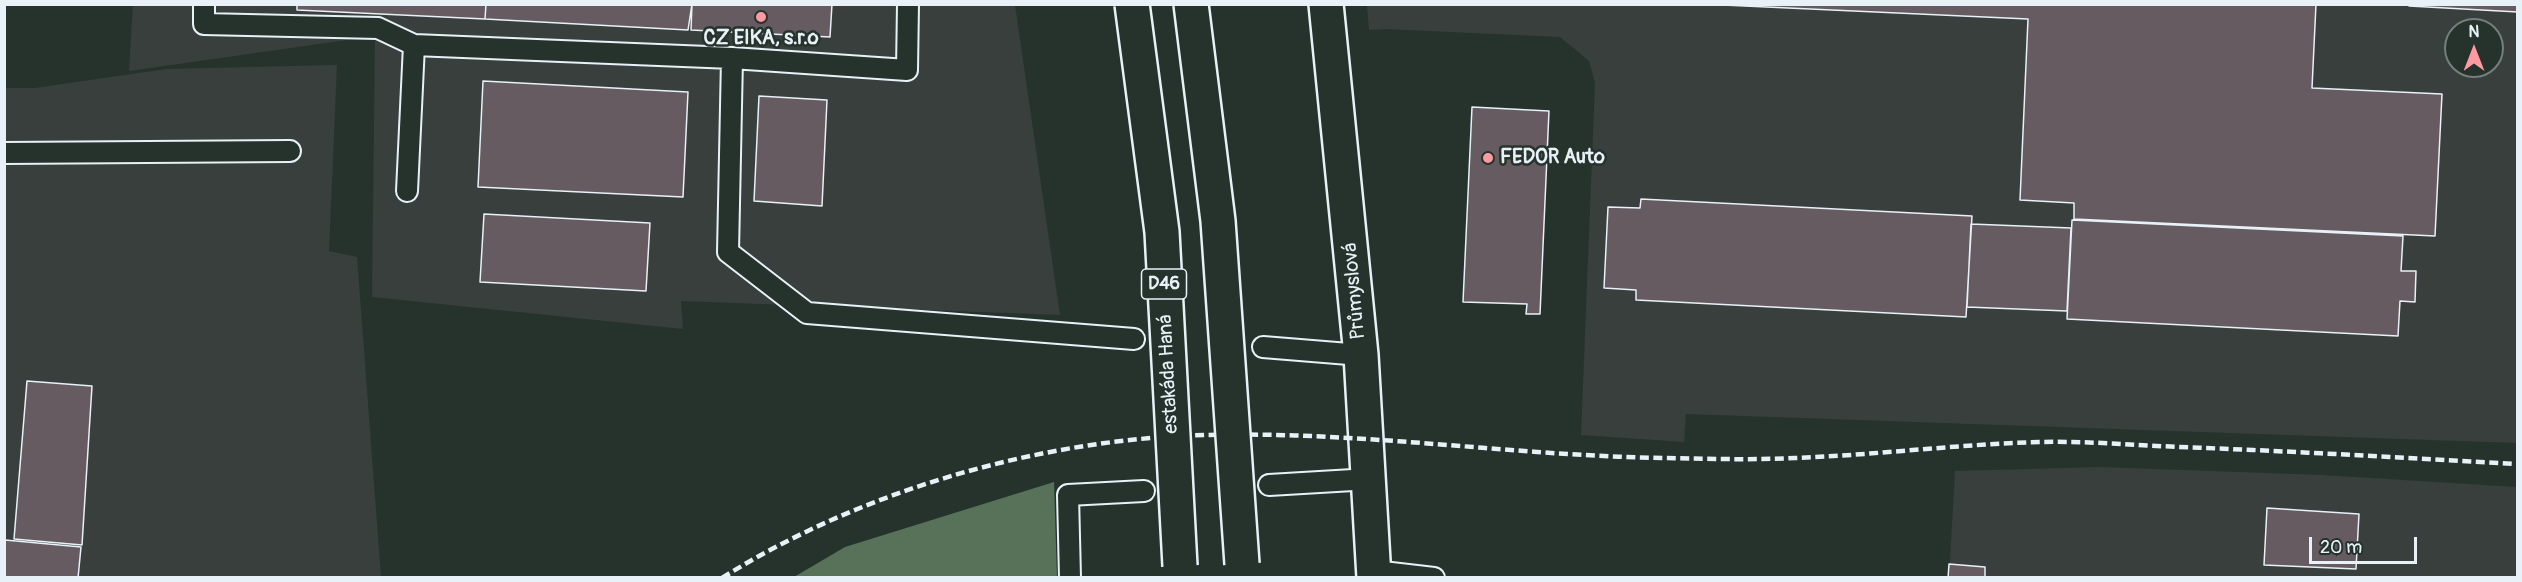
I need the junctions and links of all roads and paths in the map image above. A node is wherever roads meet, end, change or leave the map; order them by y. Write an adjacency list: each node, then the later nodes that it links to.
1 (204, 4): 6 (lane)
2 (908, 4): 7 (lane)
3 (1132, 4): 18 (main road, estakáda Haná / D46, bridge)
4 (1191, 4): 17 (main road, bridge)
5 (1326, 4): 13 (main road, Průmyslová)
6 (414, 45): 7 (lane); 10 (lane)
7 (732, 58): 11 (lane)
8 (290, 151): 9 (lane)
9 (4, 153)
10 (407, 190)
11 (1134, 339)
12 (1263, 347): 13 (lane)
13 (1361, 355): 14 (main road, Průmyslová)
14 (1370, 479): 15 (lane); 19 (main road, Průmyslová)
15 (1269, 485)
16 (1144, 491): 20 (lane)
17 (1242, 564)
18 (1180, 566)
19 (1374, 574): 21 (lane)
20 (1070, 578)
21 (1434, 578)

